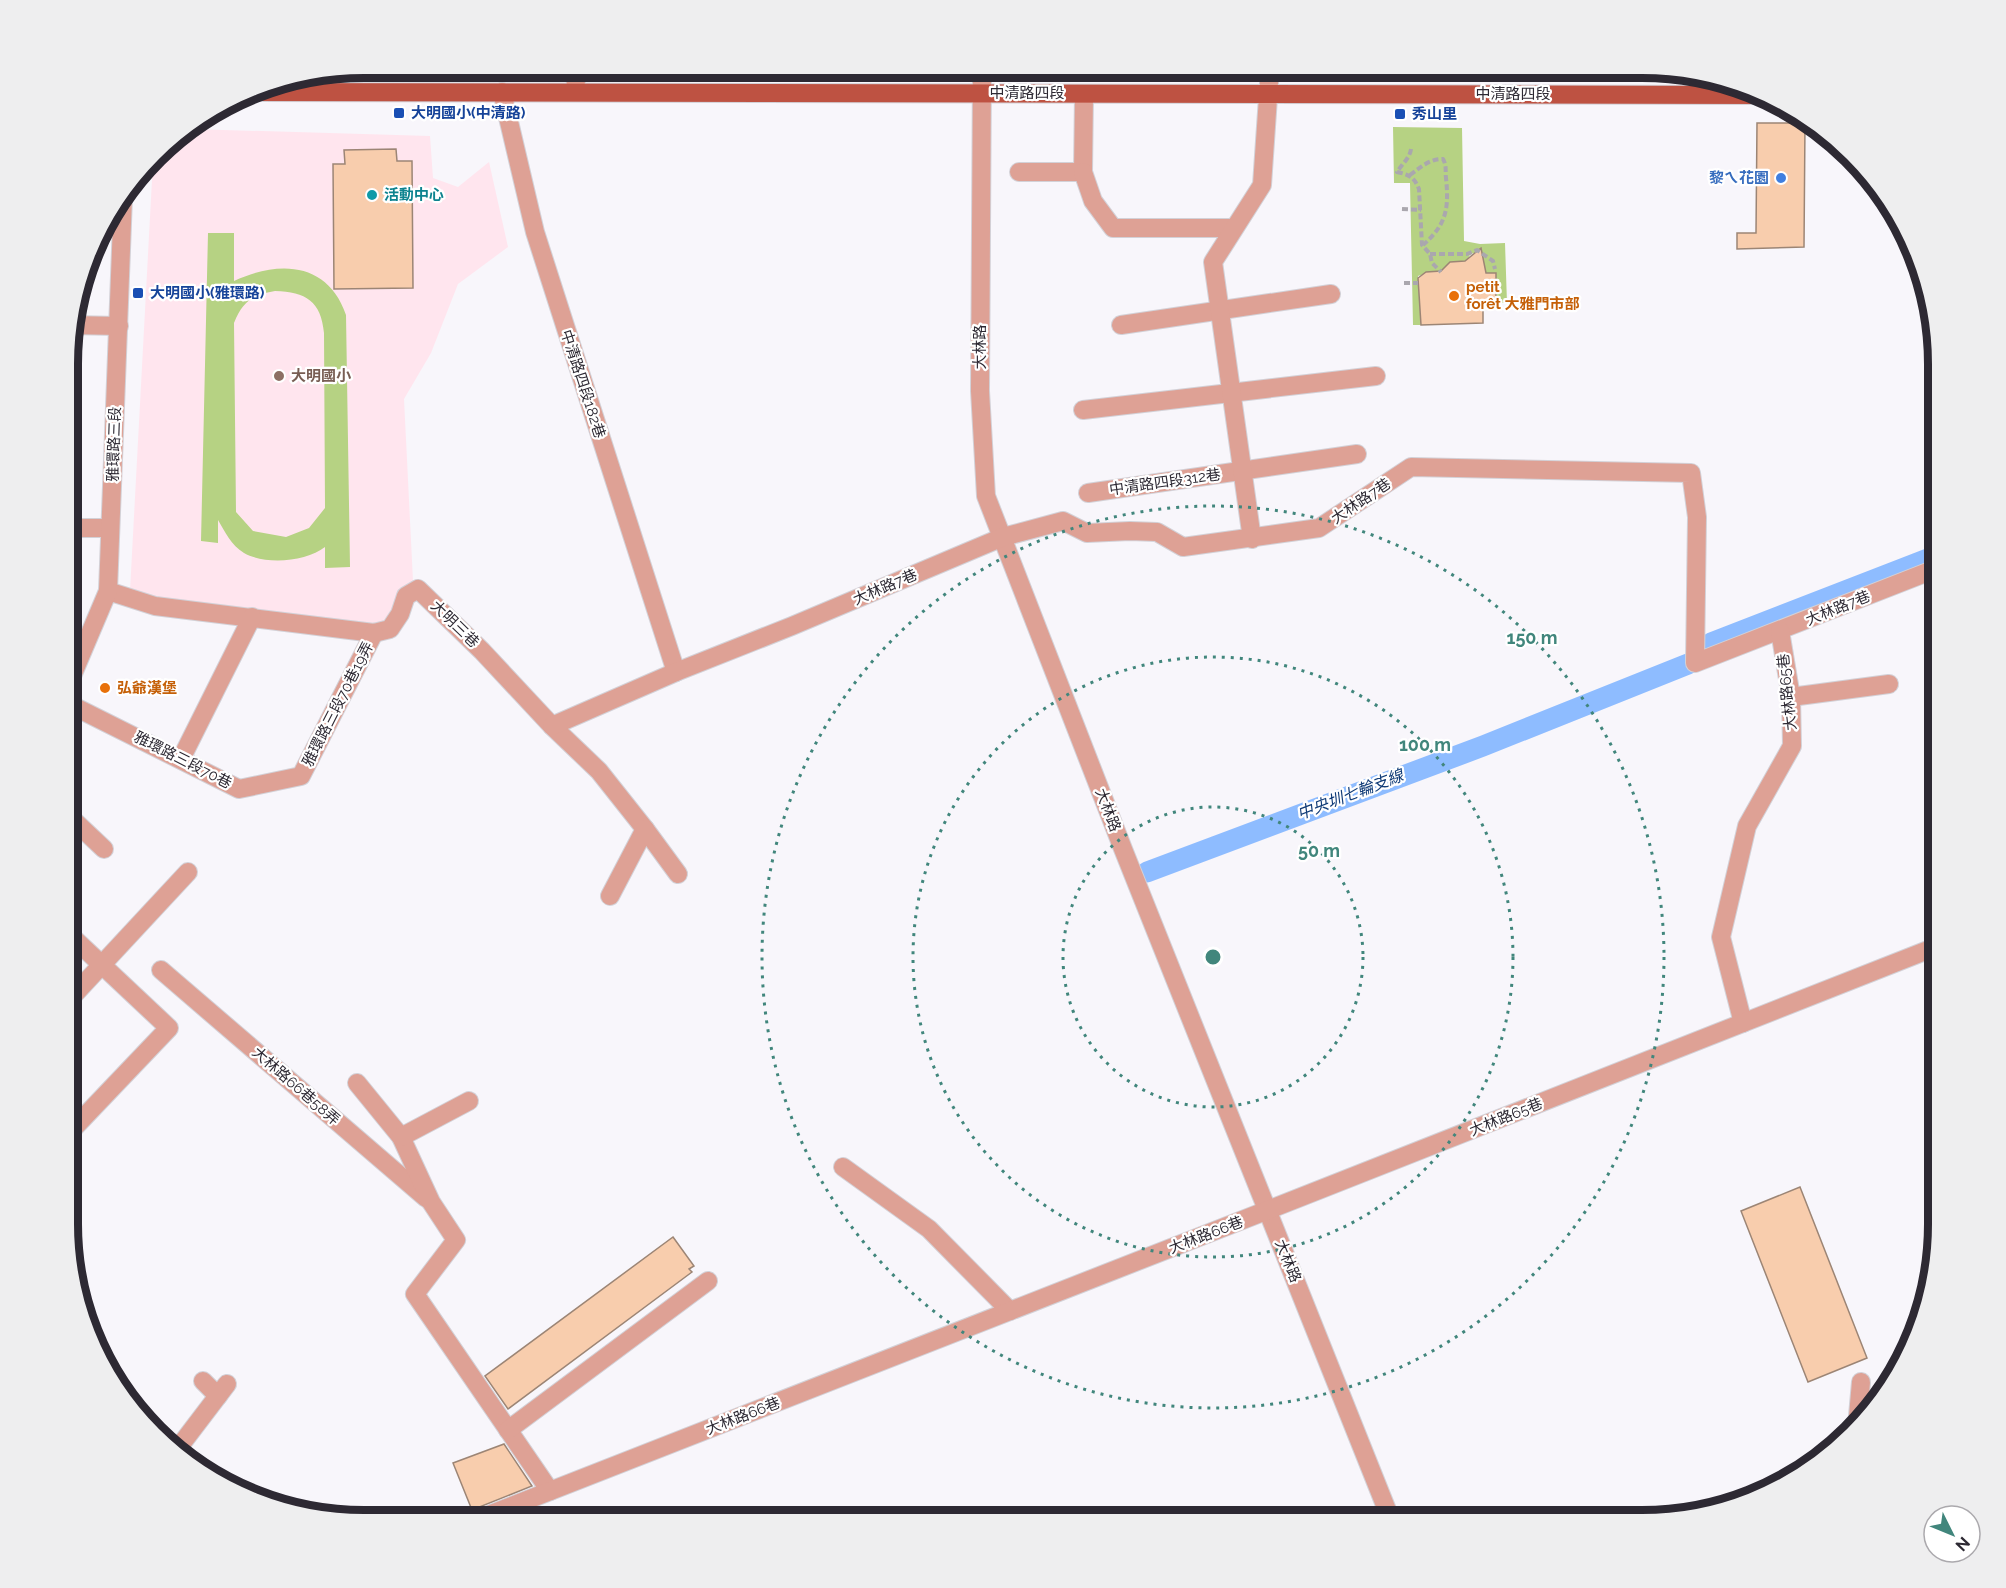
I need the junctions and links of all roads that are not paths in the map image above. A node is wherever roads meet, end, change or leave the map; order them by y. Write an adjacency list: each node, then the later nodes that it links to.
1 (576, 78): 6 (street)
2 (982, 78): 7 (street, 大林路)
3 (1270, 78): 9 (street, 中清路四段312巷)
4 (276, 92): 5 (main road, 中清路四段)
5 (502, 92): 6 (main road, 中清路四段); 36 (street, 中清路四段182巷)
6 (575, 92): 7 (main road, 中清路四段)
7 (982, 93): 8 (main road, 中清路四段); 28 (street, 大林路)
8 (1084, 93): 9 (main road, 中清路四段); 12 (street)
9 (1269, 94): 10 (main road, 中清路四段); 14 (street, 中清路四段312巷)
10 (1739, 95)
11 (1019, 172): 12 (street)
12 (1083, 172): 14 (street)
13 (123, 210): 19 (street, 雅環路三段)
14 (1233, 228): 16 (street, 中清路四段312巷)
15 (1331, 294): 16 (street)
16 (1220, 311): 17 (street); 21 (street, 中清路四段312巷)
17 (1121, 325)
18 (80, 326): 19 (street)
19 (119, 326): 27 (street, 雅環路三段)
20 (1376, 376): 21 (street)
21 (1231, 392): 22 (street); 24 (street, 中清路四段312巷)
22 (1083, 410)
23 (1357, 454): 24 (street, 中清路四段312巷)
24 (1242, 471): 25 (street, 中清路四段312巷); 29 (street, 中清路四段312巷)
25 (1088, 494)
26 (78, 528): 27 (street)
27 (110, 528): 31 (street, 雅環路三段)
28 (1003, 537): 29 (street, 大林路7巷); 36 (street, 大林路7巷); 61 (street, 大林路)
29 (1252, 539): 33 (street, 大林路7巷)
30 (1928, 572): 33 (street, 大林路7巷)
31 (108, 591): 32 (street); 35 (street, 雅環路三段)
32 (252, 617): 34 (street); 41 (street)
33 (1780, 631): 38 (street, 大林路65巷)
34 (374, 633): 40 (street, 大明三巷); 42 (street, 雅環路三段70巷19弄)
35 (78, 662)
36 (676, 672): 40 (street, 大林路7巷)
37 (1889, 684): 38 (street)
38 (1791, 697): 54 (street, 大林路65巷)
39 (78, 708): 41 (street, 雅環路三段70巷)
40 (552, 726): 44 (street, 大明三巷)
41 (181, 759): 42 (street, 雅環路三段70巷)
42 (301, 776)
43 (78, 824): 45 (street)
44 (645, 829): 47 (street, 大明三巷); 48 (street)
45 (104, 849)
46 (188, 872): 51 (street)
47 (678, 874)
48 (610, 896)
49 (78, 943): 51 (street)
50 (1928, 950): 54 (street, 大林路65巷)
51 (101, 965): 53 (street); 57 (street)
52 (161, 970): 60 (street, 大林路66巷58弄)
53 (78, 990)
54 (1743, 1023): 61 (street, 大林路65巷)
55 (357, 1083): 58 (street, 大林路66巷58弄)
56 (470, 1101): 58 (street)
57 (78, 1124)
58 (401, 1137): 60 (street, 大林路66巷58弄)
59 (843, 1167): 63 (street)
60 (431, 1202): 67 (street, 大林路66巷58弄)
61 (1268, 1210): 63 (street, 大林路66巷); 71 (street, 大林路)
62 (708, 1281): 67 (street)
63 (1010, 1311): 69 (street, 大林路66巷)
64 (203, 1381): 68 (street)
65 (1861, 1382): 66 (street)
66 (1858, 1410)
67 (508, 1430): 69 (street, 大林路66巷58弄)
68 (181, 1444)
69 (550, 1491): 70 (street, 大林路66巷)
70 (502, 1510)
71 (1387, 1510)

